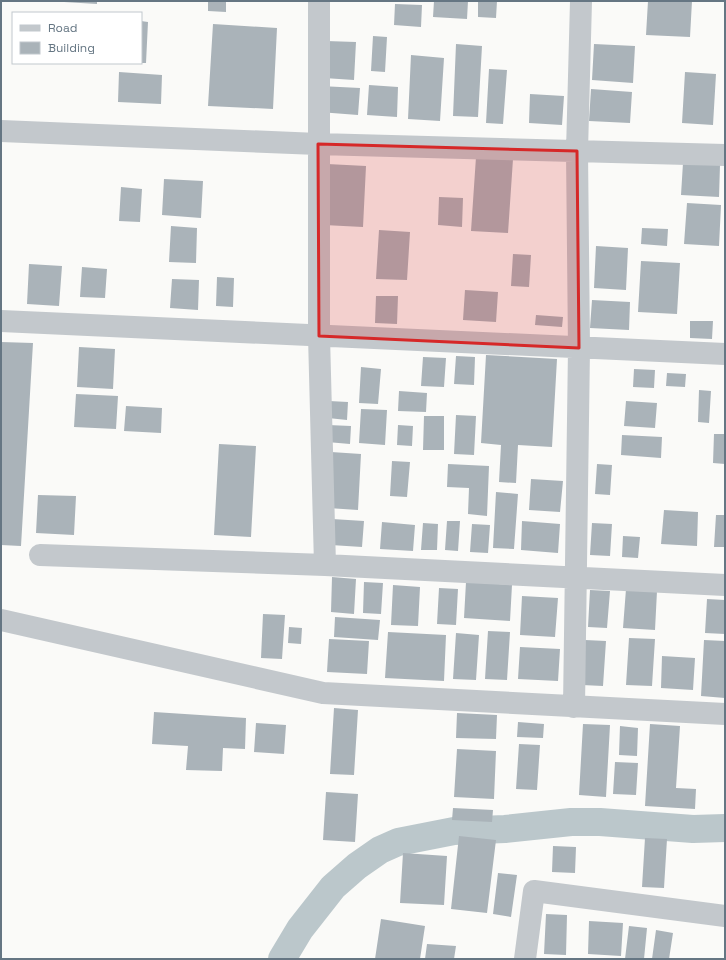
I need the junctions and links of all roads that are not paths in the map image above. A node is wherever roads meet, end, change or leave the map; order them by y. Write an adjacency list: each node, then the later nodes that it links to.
1 (319, 1): 4 (street)
2 (581, 1): 5 (street)
3 (1, 130): 4 (street)
4 (318, 144): 5 (street); 8 (street)
5 (577, 151): 6 (street); 9 (street)
6 (725, 155)
7 (1, 321): 8 (street)
8 (319, 336): 9 (street); 12 (street)
9 (579, 348): 10 (street); 13 (street)
10 (725, 354)
11 (40, 555): 12 (street)
12 (325, 565): 13 (street)
13 (576, 578): 14 (street); 16 (street)
14 (725, 585)
15 (1, 620): 16 (street)
16 (574, 707): 17 (street)
17 (725, 714)
18 (725, 916): 19 (street)
19 (525, 959)

